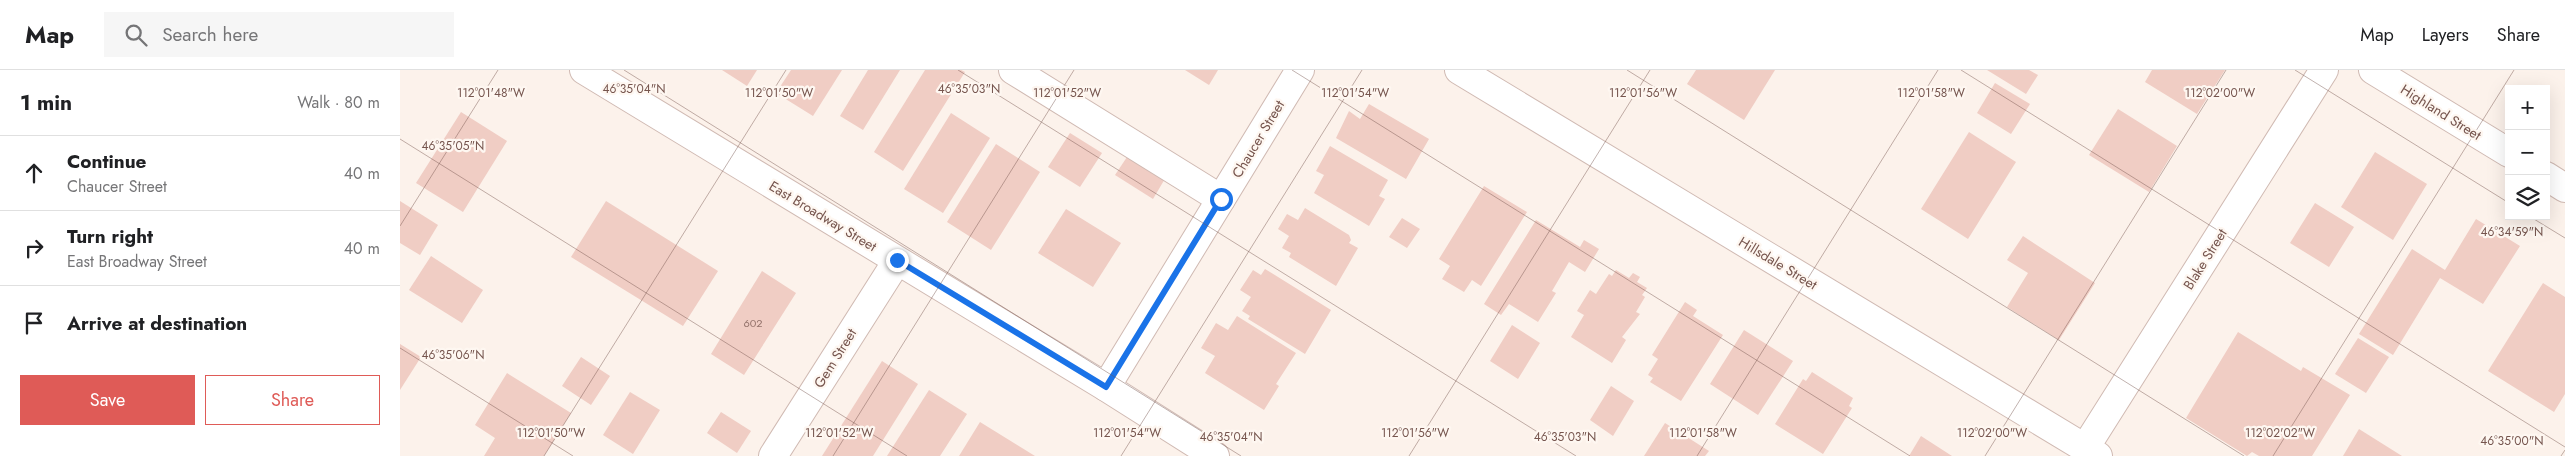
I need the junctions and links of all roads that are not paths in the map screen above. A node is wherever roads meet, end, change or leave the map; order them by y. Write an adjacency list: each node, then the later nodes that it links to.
1 (584, 70): 11 (street, East Broadway Street)
2 (1013, 70): 10 (street)
3 (1300, 70): 10 (street, Chaucer Street)
4 (1459, 70): 13 (street, Hillsdale Street)
5 (2324, 70): 13 (street, Blake Street)
6 (2373, 70): 7 (street, Highland Street)
7 (2505, 152)
8 (2550, 179): 9 (street)
9 (2565, 188)
10 (1221, 199): 12 (street, Chaucer Street)
11 (897, 260): 12 (street, East Broadway Street); 14 (street, Gem Street)
12 (1106, 387): 15 (street, East Broadway Street)
13 (2092, 452)
14 (773, 456)
15 (1216, 456)

